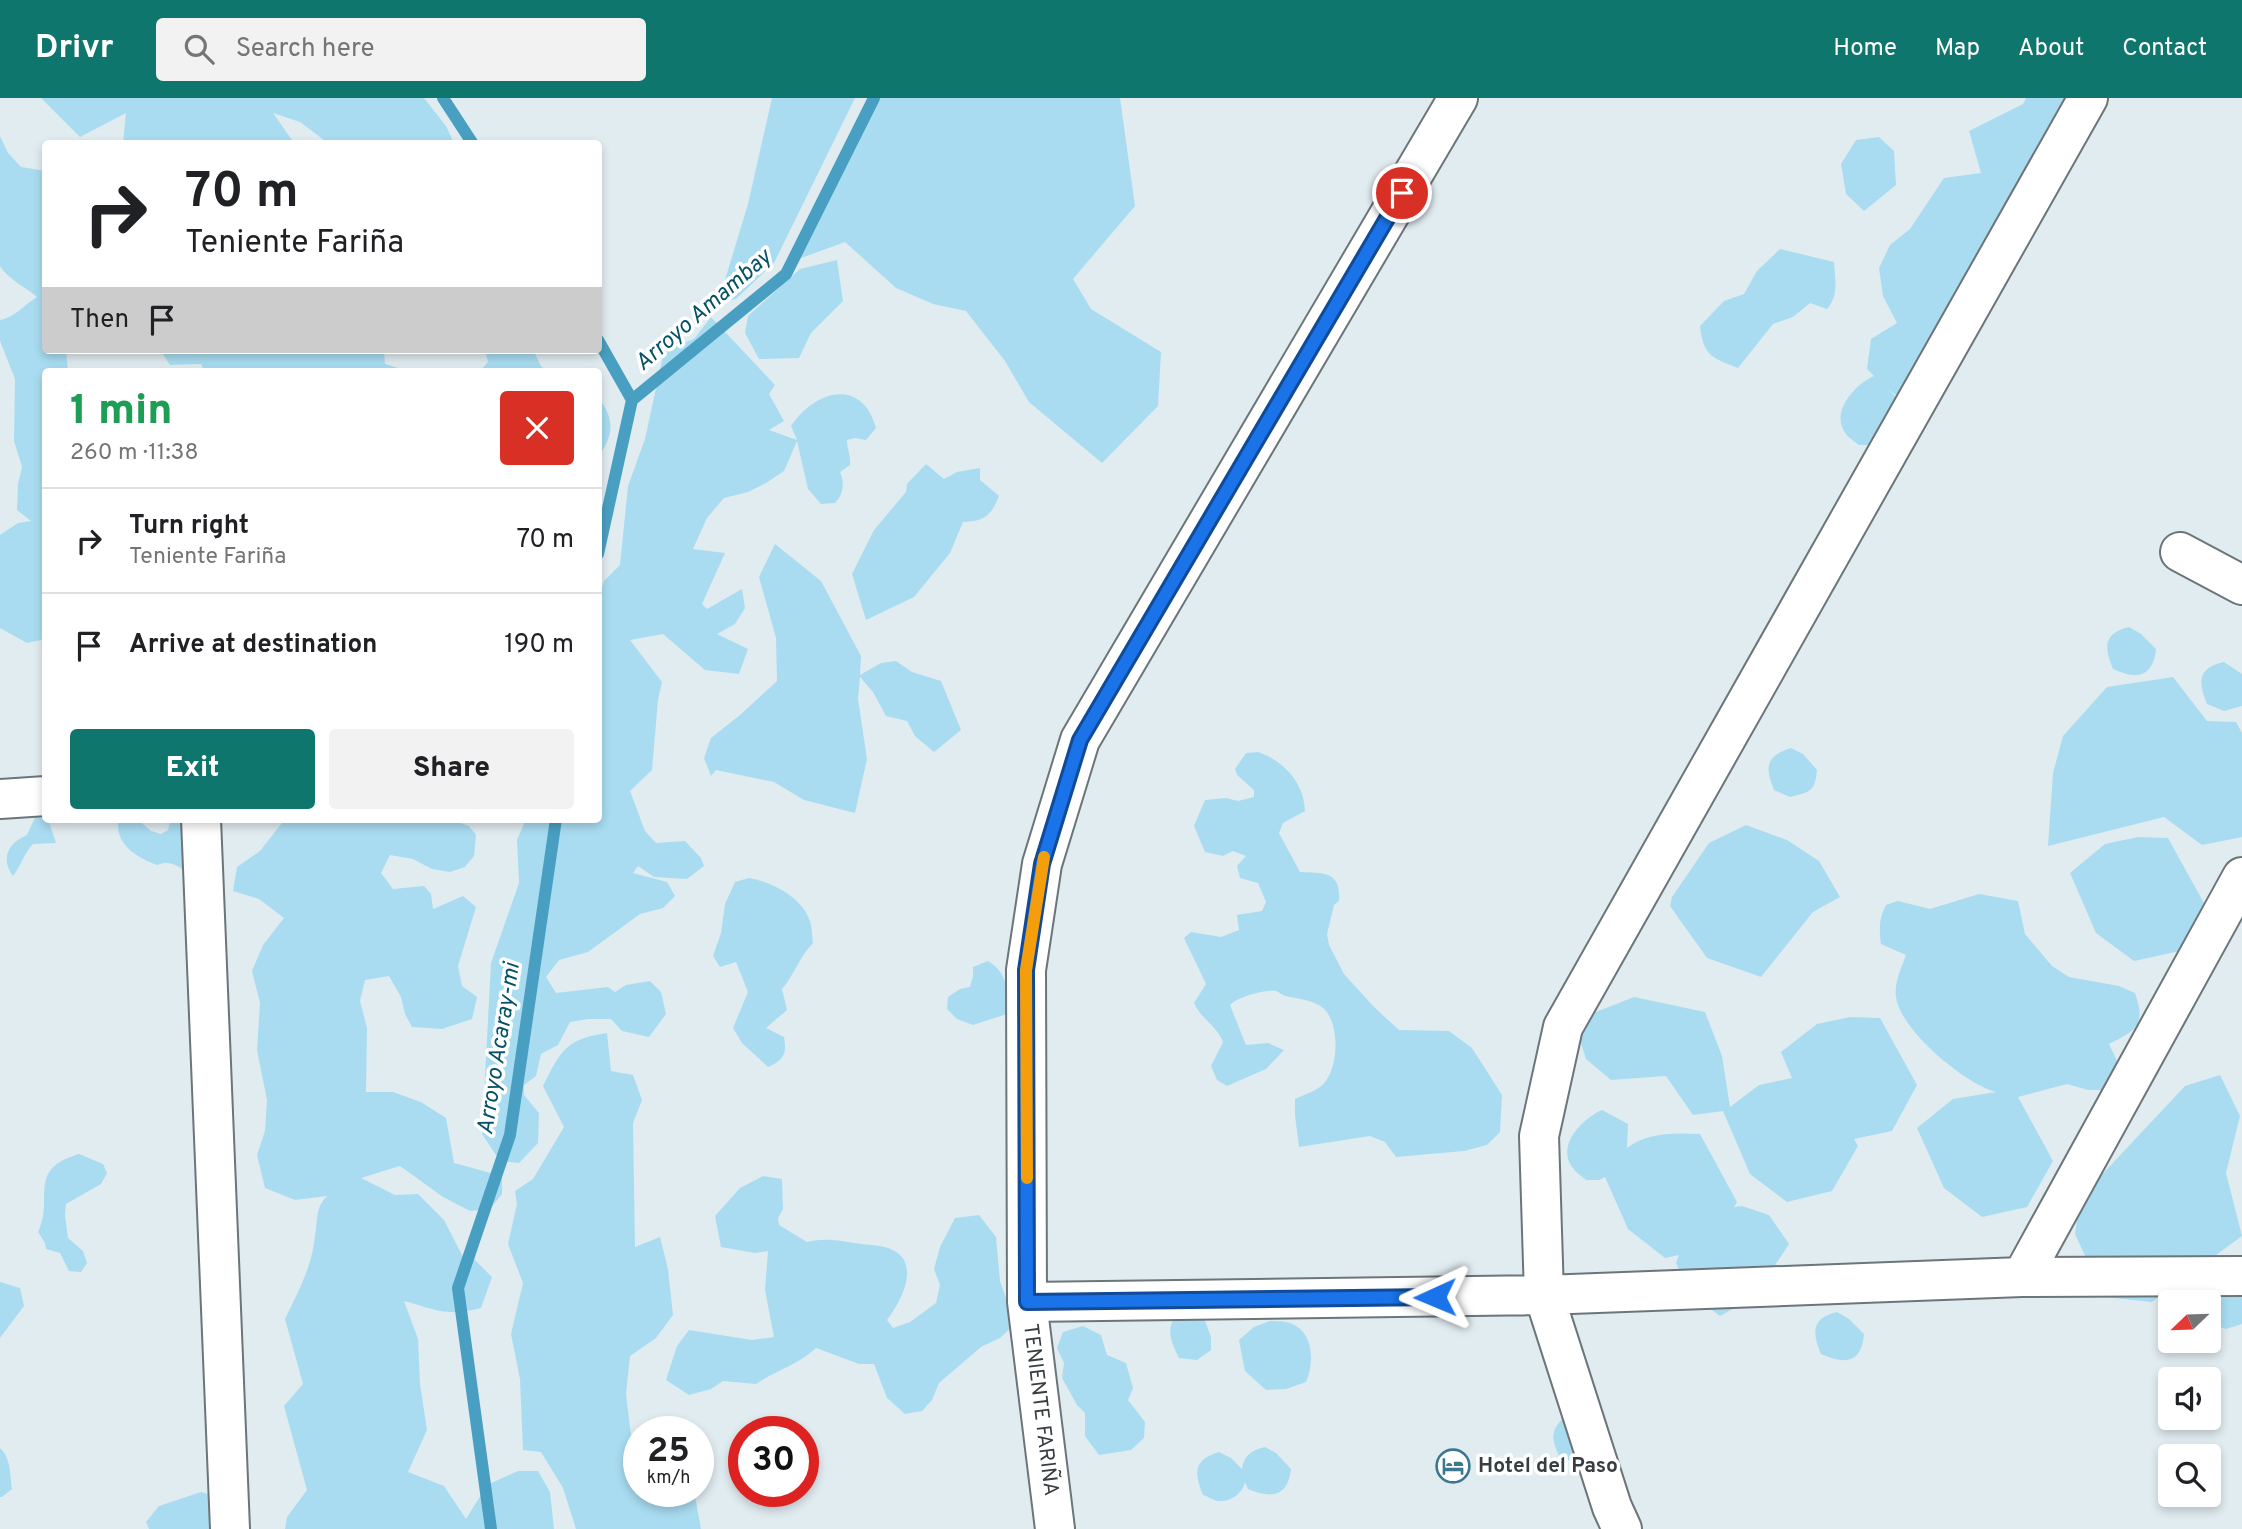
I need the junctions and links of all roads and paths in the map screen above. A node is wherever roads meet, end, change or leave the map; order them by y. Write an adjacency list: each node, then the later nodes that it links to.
1 (1458, 98): 12 (street, TENIENTE FARIÑA)
2 (2088, 98): 11 (street)
3 (2180, 552): 4 (street)
4 (2242, 585)
5 (42, 796): 6 (street)
6 (0, 799)
7 (201, 823): 13 (street)
8 (2242, 877): 10 (street)
9 (2242, 1276): 10 (street)
10 (2022, 1277): 11 (street)
11 (1544, 1295): 12 (street); 15 (street)
12 (1027, 1302): 14 (street, TENIENTE FARIÑA)
13 (230, 1529)
14 (1055, 1529)
15 (1622, 1529)

